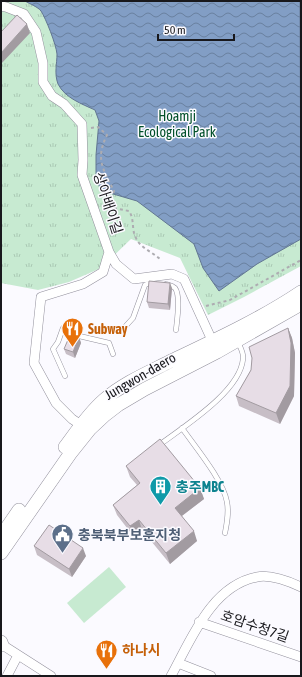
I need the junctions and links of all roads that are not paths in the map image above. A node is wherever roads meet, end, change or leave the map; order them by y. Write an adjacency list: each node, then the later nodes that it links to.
1 (1, 6): 2 (street, 상아배이길)
2 (109, 252): 8 (street, 상아배이길); 11 (street, 상아배이길)
3 (301, 292): 8 (main road, Jungwon-daero)
4 (301, 304): 7 (main road, Jungwon-daero)
5 (123, 329): 6 (lane)
6 (176, 330)
7 (237, 340): 8 (main road, Jungwon-daero); 12 (lane)
8 (214, 346): 11 (main road, Jungwon-daero); 16 (main road, Jungwon-daero)
9 (113, 354): 10 (lane)
10 (65, 376)
11 (81, 425): 15 (main road, Jungwon-daero)
12 (182, 428): 13 (lane); 14 (lane)
13 (152, 451)
14 (225, 533)
15 (1, 536)
16 (1, 553)
17 (301, 587): 18 (street)
18 (199, 622): 21 (street, 호암수청7길); 22 (street)
19 (1, 644): 20 (street)
20 (18, 655): 23 (street); 24 (street)
21 (301, 657)
22 (178, 663): 25 (street); 26 (street)
23 (7, 676)
24 (51, 676)
25 (171, 676)
26 (210, 676)

